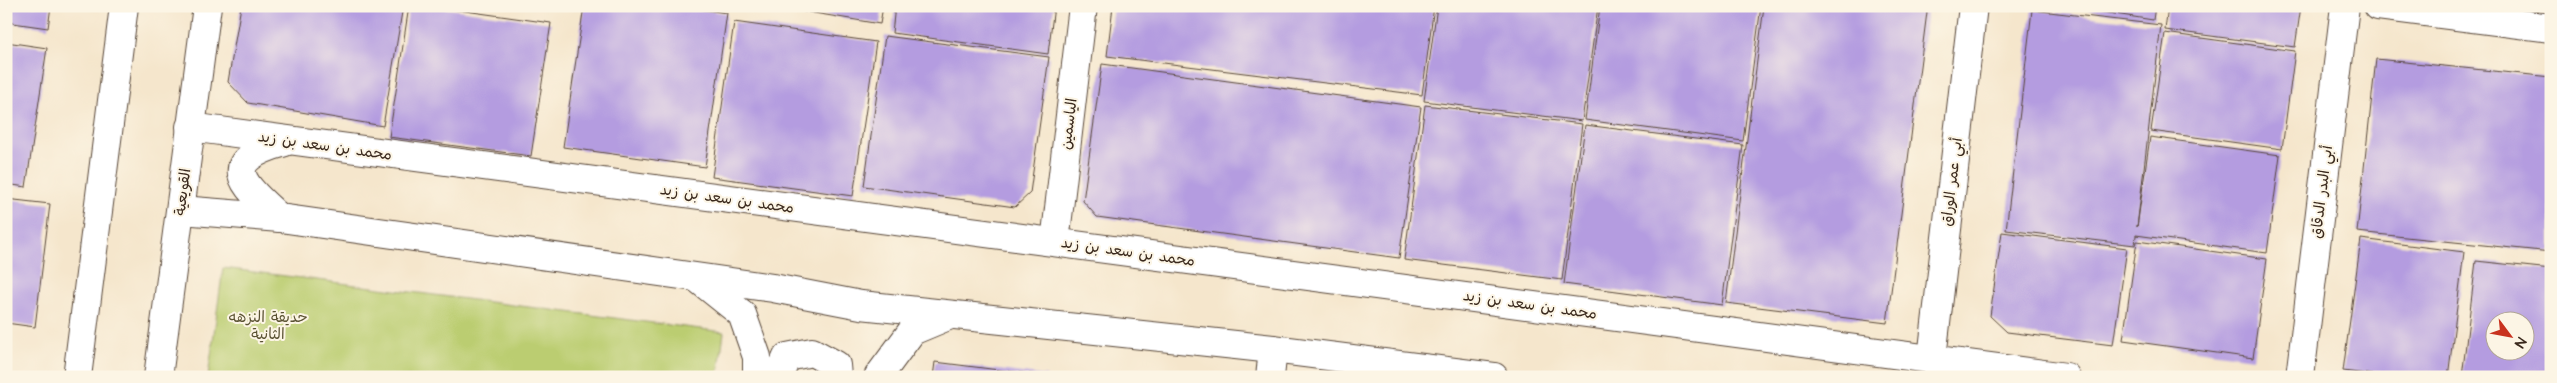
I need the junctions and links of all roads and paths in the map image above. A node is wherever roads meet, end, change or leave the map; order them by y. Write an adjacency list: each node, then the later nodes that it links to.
1 (124, 6): 17 (street)
2 (207, 6): 8 (street, القويعية)
3 (1083, 6): 12 (street, الياسمين)
4 (1972, 6): 16 (street, أبي عمر الوراق)
5 (2345, 6): 26 (street, أبي البدر الدقاق)
6 (2378, 6): 7 (street)
7 (2551, 28)
8 (190, 128): 9 (street, محمد بن سعد بن زيد); 10 (street, القويعية)
9 (289, 141): 11 (street); 12 (street, محمد بن سعد بن زيد)
10 (181, 210): 11 (street); 18 (street, القويعية)
11 (280, 218): 13 (street)
12 (1055, 242): 16 (street, محمد بن سعد بن زيد)
13 (696, 277): 14 (street); 19 (street)
14 (953, 314): 15 (street); 22 (street)
15 (1273, 349): 23 (street); 24 (street)
16 (1932, 358): 25 (street, محمد بن سعد بن زيد)
17 (77, 377)
18 (158, 377)
19 (757, 377)
20 (778, 377): 21 (street)
21 (837, 377)
22 (878, 377)
23 (1270, 377)
24 (1494, 377)
25 (2066, 377)
26 (2300, 377)

